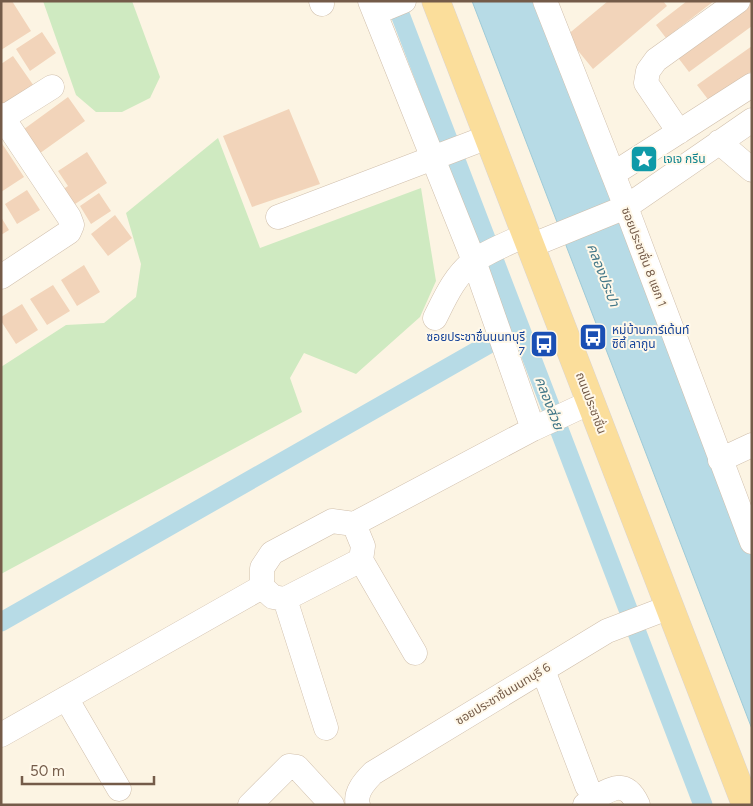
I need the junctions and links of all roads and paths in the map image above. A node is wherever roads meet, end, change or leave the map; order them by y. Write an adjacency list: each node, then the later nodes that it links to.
1 (436, 1): 10 (main road, ถนนประชาชื่น)
2 (545, 1): 14 (street, ซอยประชาชื่น 8 แยก 1)
3 (738, 1): 9 (street)
4 (383, 6): 12 (street)
5 (752, 85): 9 (street)
6 (52, 87): 7 (street)
7 (2, 117): 19 (street)
8 (752, 120): 11 (street)
9 (679, 132): 14 (street)
10 (478, 141): 12 (street); 17 (main road, ถนนประชาชื่น)
11 (719, 142): 13 (street); 15 (street)
12 (437, 157): 16 (street); 18 (street)
13 (752, 170)
14 (613, 174): 15 (street, ซอยประชาชื่น 8 แยก 1)
15 (624, 207): 17 (street); 24 (street, ซอยประชาชื่น 8 แยก 1)
16 (278, 216)
17 (528, 240): 18 (street); 21 (main road, ถนนประชาชื่น)
18 (477, 259): 20 (street); 22 (street)
19 (1, 277)
20 (435, 318)
21 (579, 408): 22 (street); 30 (main road, ถนนประชาชื่น)
22 (538, 426): 25 (street)
23 (752, 445): 24 (street)
24 (720, 460): 26 (street, ซอยประชาชื่น 8 แยก 1)
25 (354, 524): 27 (street); 28 (street)
26 (752, 542)
27 (361, 560): 29 (street); 31 (street)
28 (262, 587): 29 (street); 33 (street)
29 (285, 599): 34 (street)
30 (658, 612): 32 (street, ซอยประชาชื่นนนทบุรี 6); 42 (main road, ถนนประชาชื่น)
31 (415, 652)
32 (543, 670): 37 (street); 40 (street, ซอยประชาชื่นนนทบุรี 6)
33 (66, 698): 35 (street); 36 (street)
34 (326, 728)
35 (1, 735)
36 (119, 789)
37 (586, 796): 41 (street)
38 (250, 805): 39 (street)
39 (332, 805)
40 (358, 805)
41 (638, 805)
42 (746, 805)

